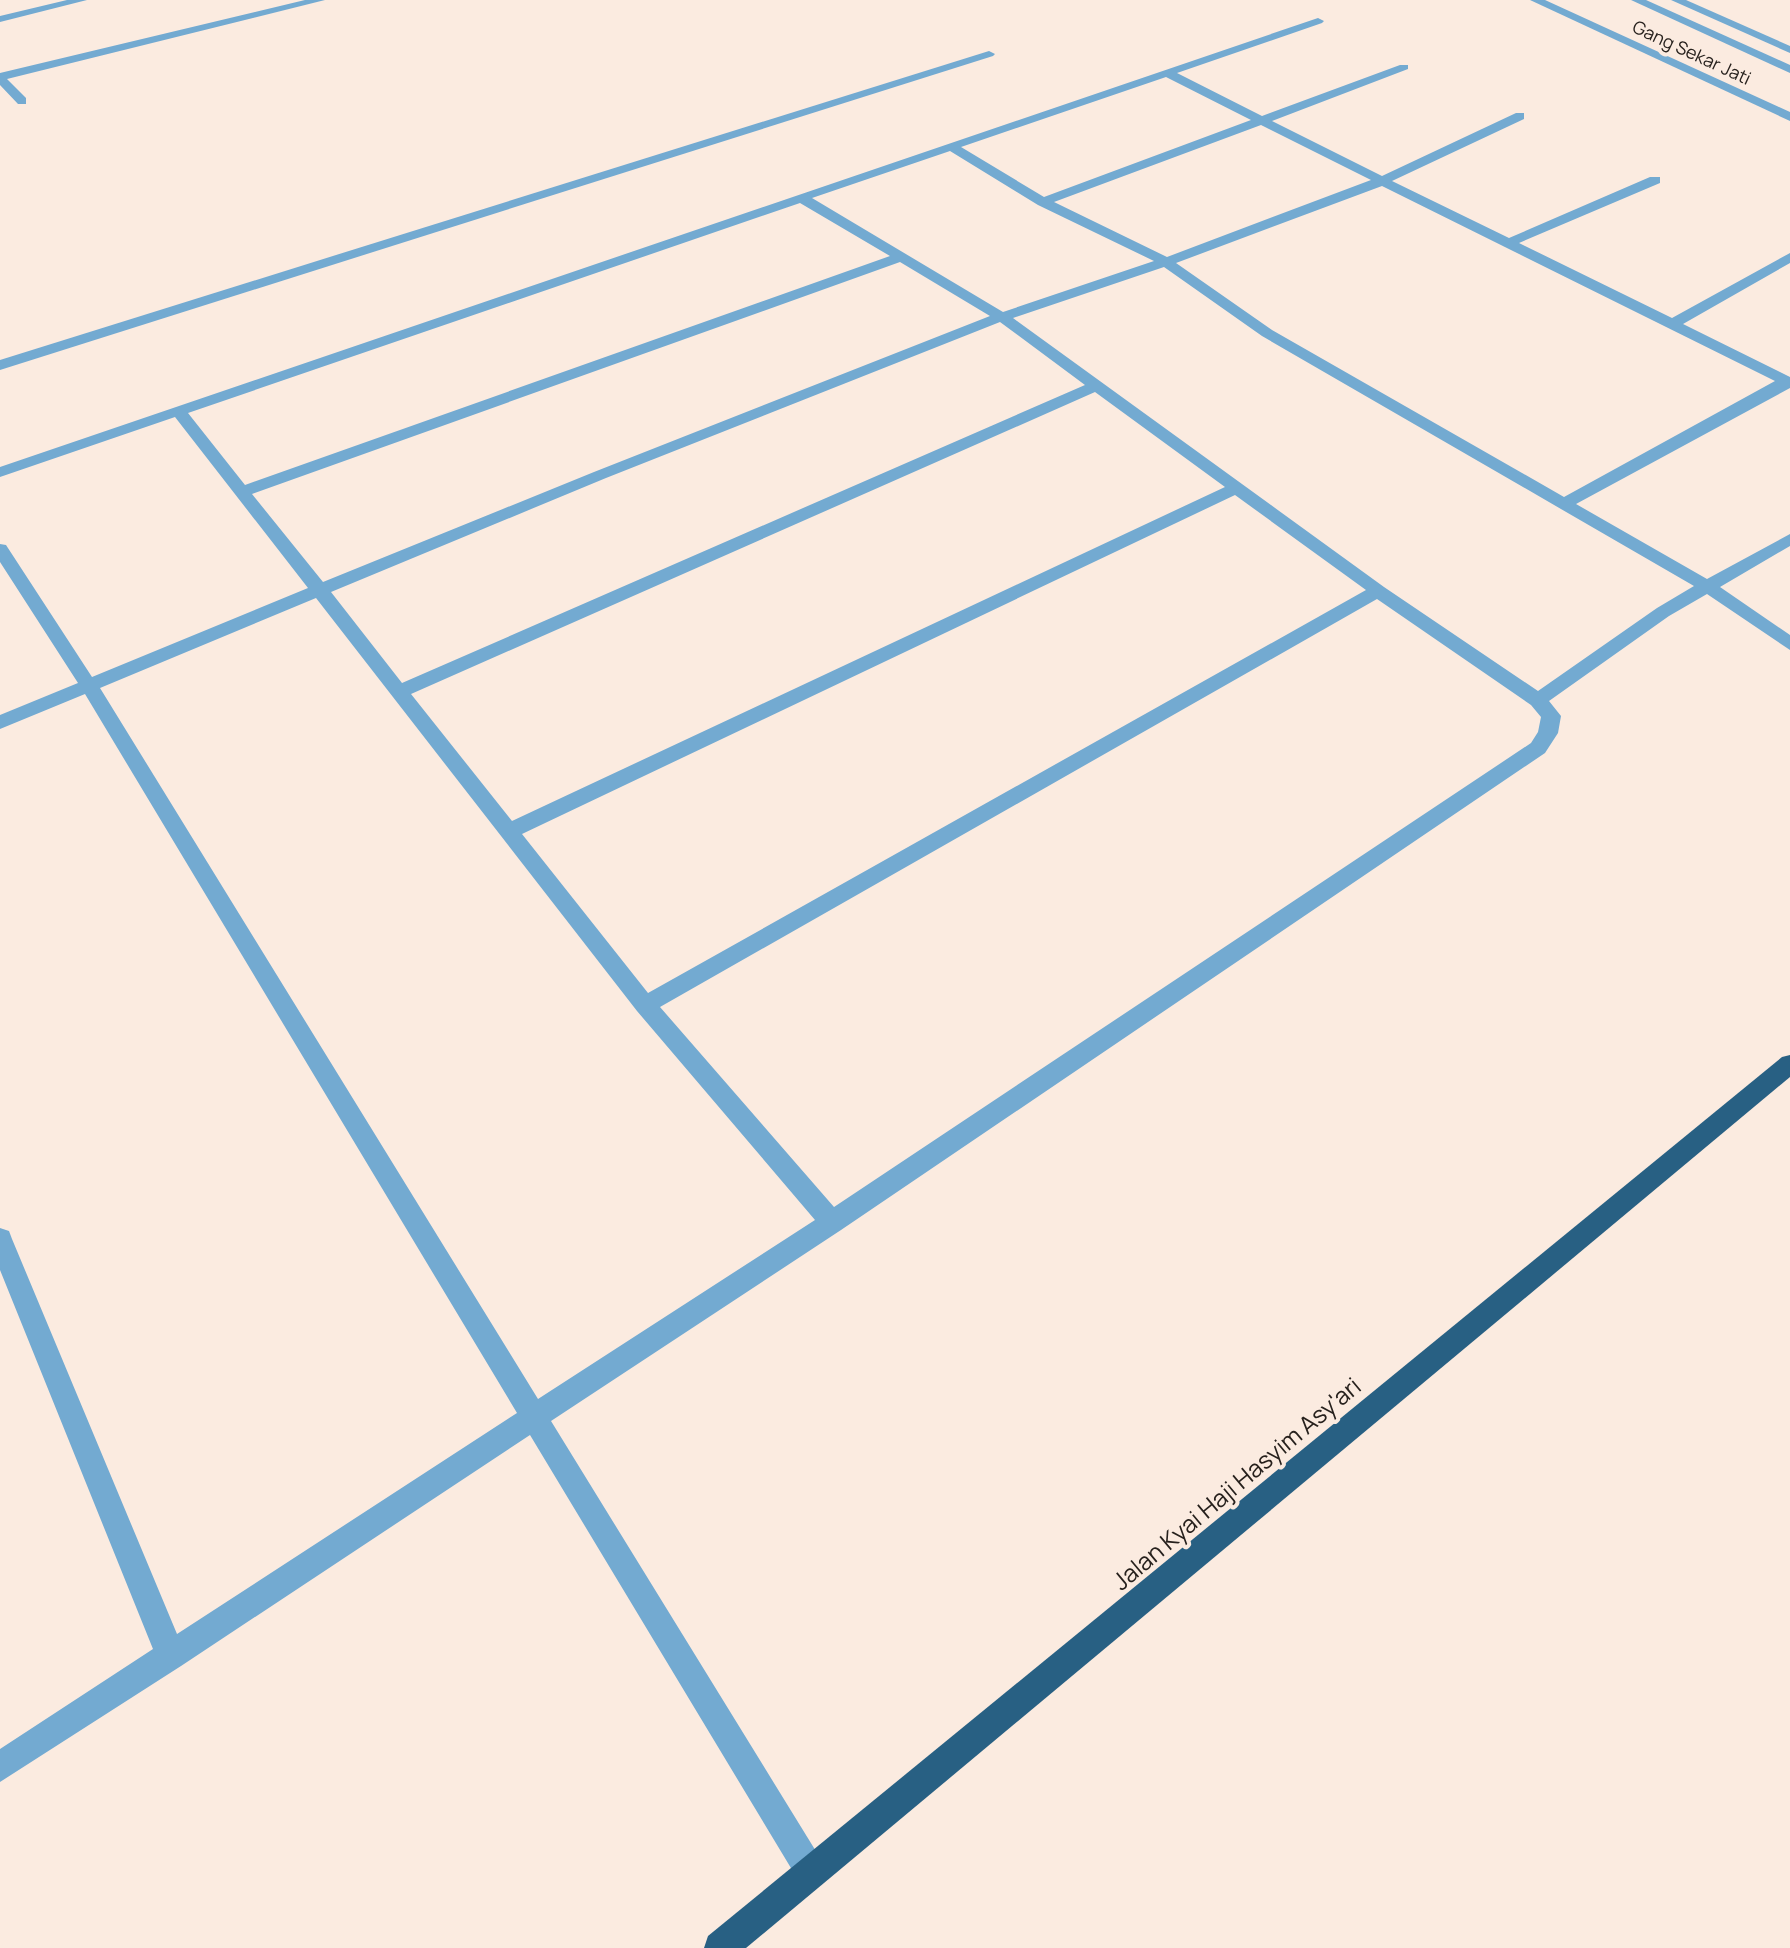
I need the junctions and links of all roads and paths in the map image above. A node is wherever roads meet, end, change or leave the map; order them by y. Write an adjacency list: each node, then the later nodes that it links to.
1 (81, 0): 6 (street)
2 (319, 0): 15 (street)
3 (1536, 0): 18 (street, Gang Sekar Jati)
4 (1637, 0): 9 (street)
5 (1677, 0): 8 (street)
6 (0, 19)
7 (1318, 21): 14 (street)
8 (1752, 33): 9 (street); 10 (street)
9 (1729, 42): 13 (street)
10 (1790, 50)
11 (989, 54): 31 (street)
12 (1404, 67): 19 (street)
13 (1790, 69)
14 (1168, 73): 19 (street); 20 (street)
15 (0, 78): 16 (street)
16 (22, 101)
17 (1520, 116): 22 (street)
18 (1790, 117)
19 (1262, 121): 22 (street); 24 (street)
20 (953, 148): 23 (street); 24 (street)
21 (1655, 180): 25 (street)
22 (1379, 182): 25 (street); 28 (street)
23 (804, 199): 26 (street); 34 (street)
24 (1043, 202): 28 (street)
25 (1508, 243): 30 (street)
26 (901, 257): 29 (street); 37 (street)
27 (1790, 257): 30 (street)
28 (1166, 262): 29 (street); 38 (street)
29 (1002, 317): 33 (street); 42 (street)
30 (1674, 323): 32 (street)
31 (0, 365)
32 (1788, 382): 38 (street)
33 (1096, 386): 36 (street); 46 (street)
34 (178, 410): 35 (street); 37 (street)
35 (0, 472)
36 (1235, 489): 43 (street); 49 (street)
37 (241, 492): 42 (street)
38 (1564, 504): 41 (street)
39 (1790, 539): 41 (street)
40 (0, 549): 45 (street)
41 (1705, 585): 44 (street); 47 (street)
42 (322, 590): 45 (street); 46 (street)
43 (1378, 591): 47 (street); 50 (street)
44 (1790, 644)
45 (89, 686): 48 (street); 54 (street)
46 (400, 691): 49 (street)
47 (1538, 700): 52 (street)
48 (0, 722)
49 (510, 831): 50 (street)
50 (645, 1005): 52 (street)
51 (1790, 1064): 57 (highway, Jalan Kyai Haji Hasyim Asy'ari)
52 (832, 1222): 54 (street)
53 (0, 1239): 55 (street)
54 (537, 1417): 55 (street); 57 (street)
55 (171, 1656): 56 (street)
56 (0, 1767)
57 (811, 1872): 58 (highway, Jalan Kyai Haji Hasyim Asy'ari)
58 (720, 1948)

